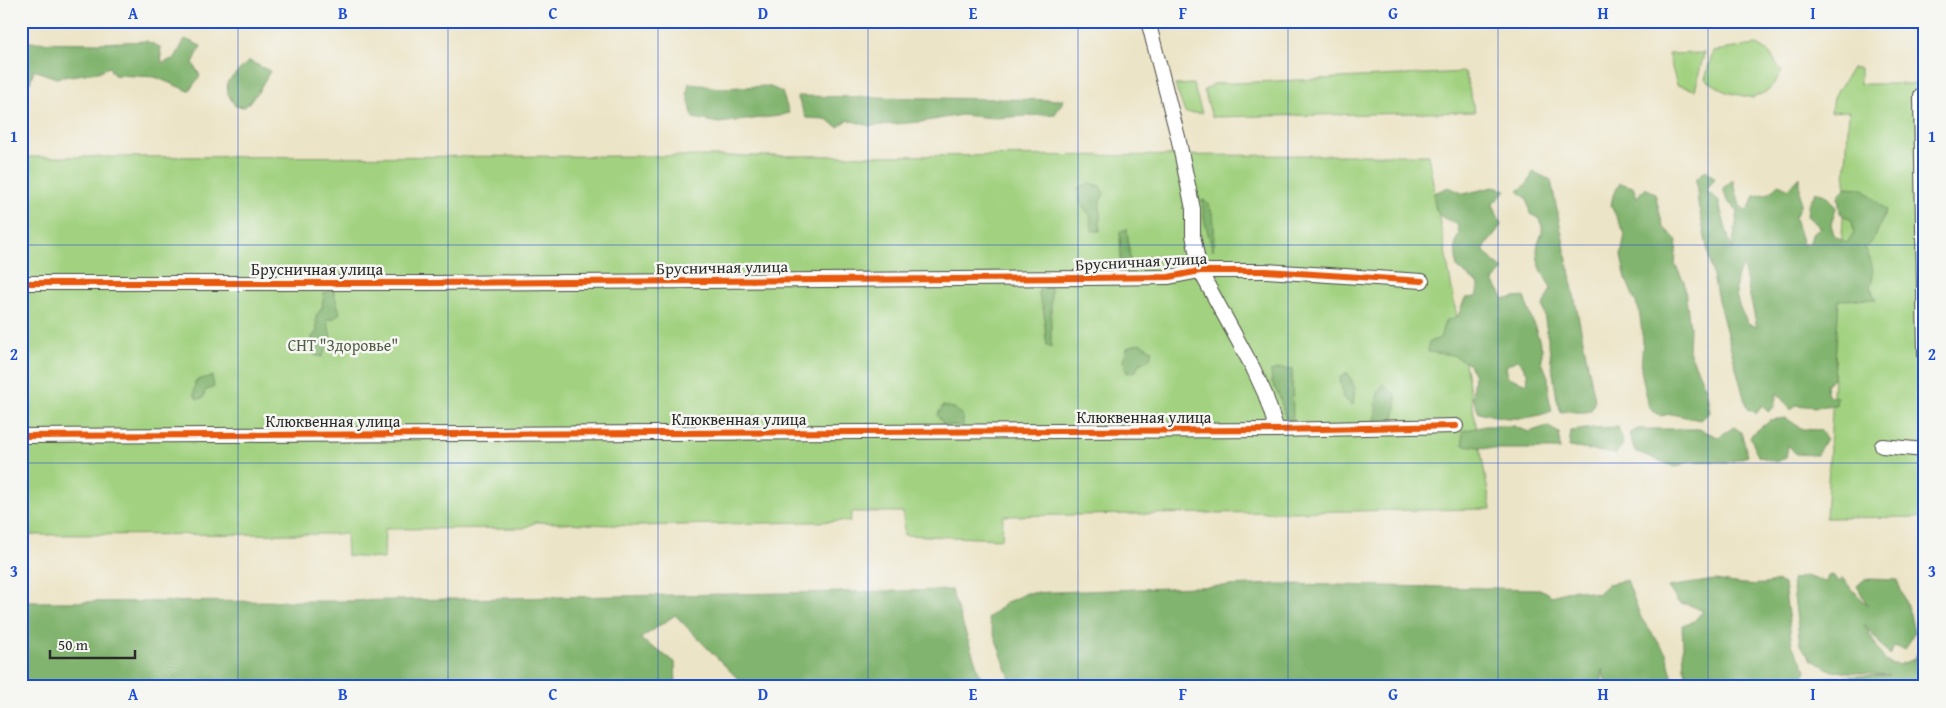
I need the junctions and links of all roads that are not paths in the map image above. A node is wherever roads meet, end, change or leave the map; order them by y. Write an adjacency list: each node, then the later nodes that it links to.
1 (1148, 21): 3 (street)
2 (1921, 95): 6 (street)
3 (1200, 271): 4 (street, Брусничная улица); 5 (street, Брусничная улица); 8 (street)
4 (1422, 282)
5 (21, 283)
6 (1925, 356)
7 (1456, 426): 8 (street, Клюквенная улица)
8 (1277, 430): 9 (street, Клюквенная улица)
9 (21, 436)
10 (1882, 446): 11 (street)
11 (1925, 450)

